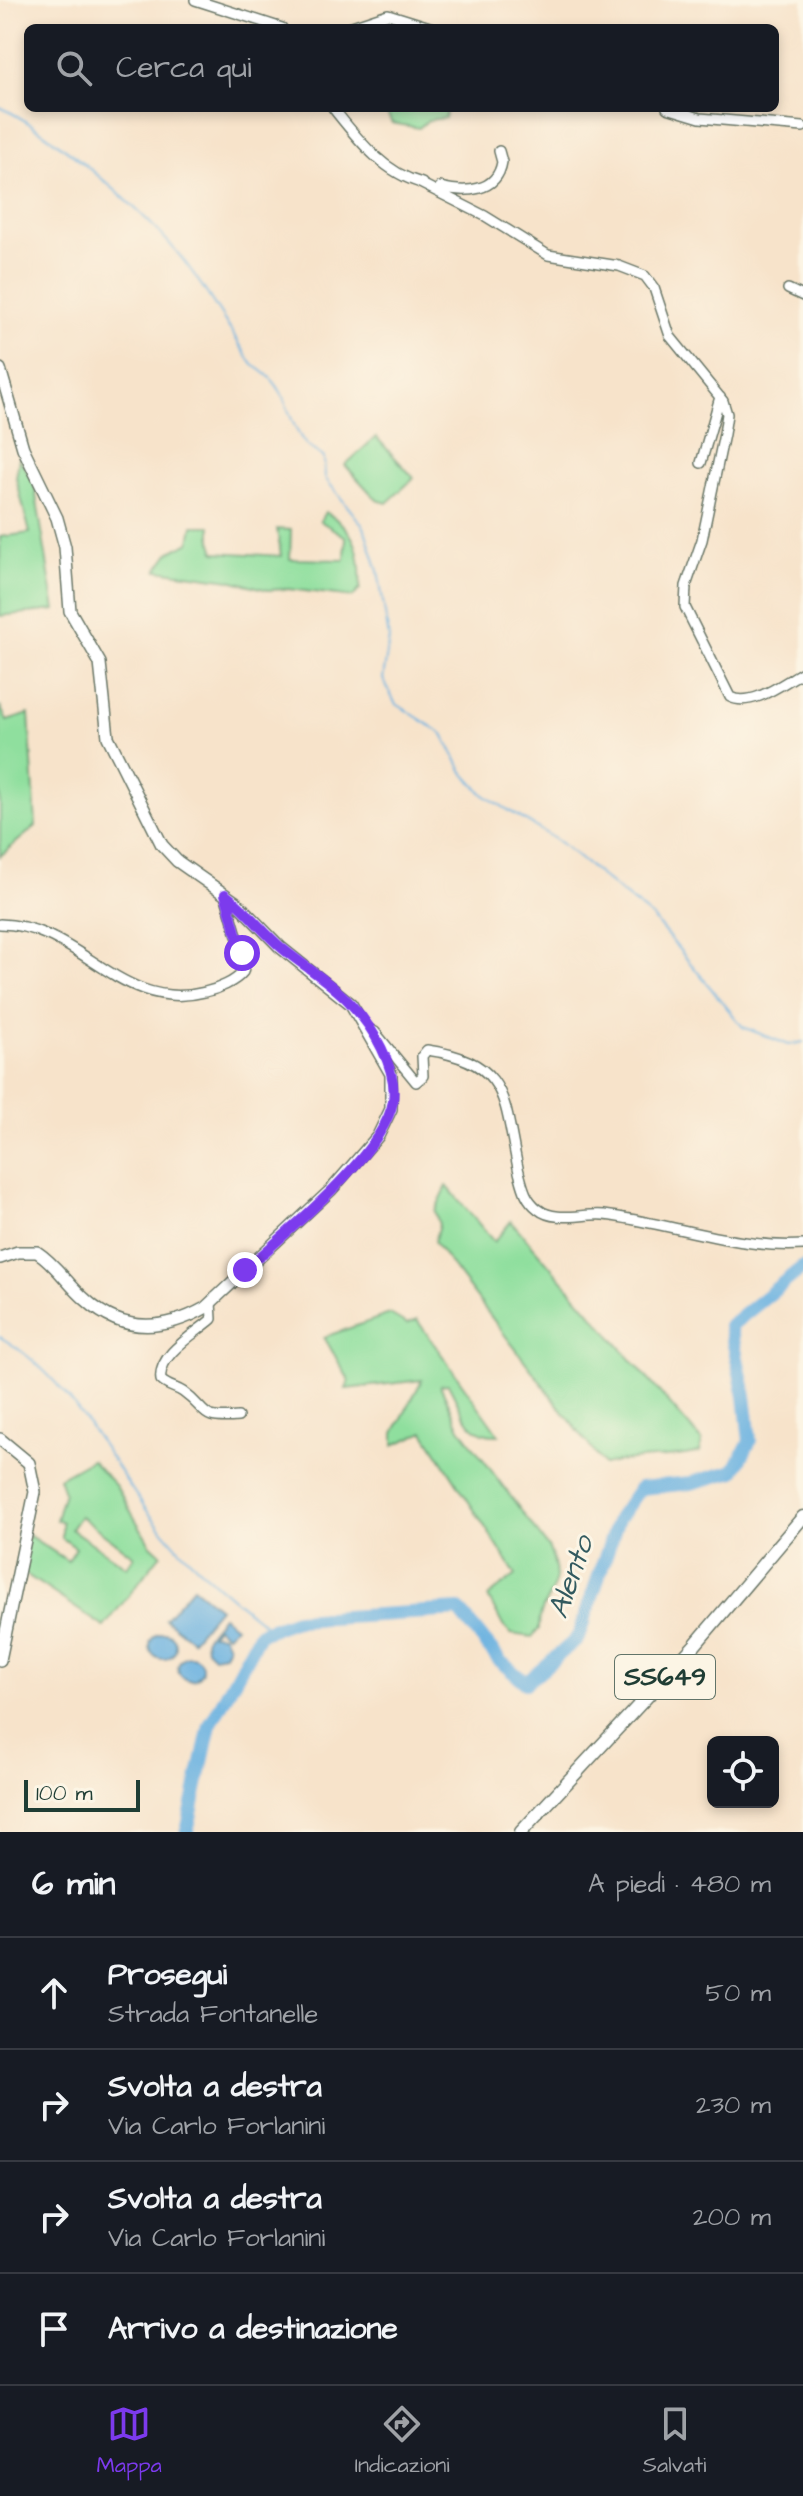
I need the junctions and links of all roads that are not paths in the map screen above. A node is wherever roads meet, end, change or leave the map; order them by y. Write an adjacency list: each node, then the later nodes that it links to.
1 (195, 0): 2 (street)
2 (263, 24)
3 (358, 24): 4 (street)
4 (420, 24)
5 (336, 112): 9 (street)
6 (680, 112): 7 (street)
7 (803, 127)
8 (499, 151): 9 (street)
9 (418, 182): 13 (street)
10 (788, 289): 11 (street)
11 (803, 296)
12 (0, 369): 16 (main road)
13 (720, 397): 14 (street); 15 (street)
14 (701, 463)
15 (803, 672)
16 (225, 894): 17 (street); 18 (main road)
17 (0, 924)
18 (368, 1029): 19 (street); 21 (main road)
19 (803, 1245)
20 (0, 1258): 21 (main road)
21 (211, 1302): 22 (street)
22 (238, 1417)
23 (0, 1439): 25 (main road)
24 (803, 1517): 26 (highway, SS649)
25 (0, 1660)
26 (521, 1832)

